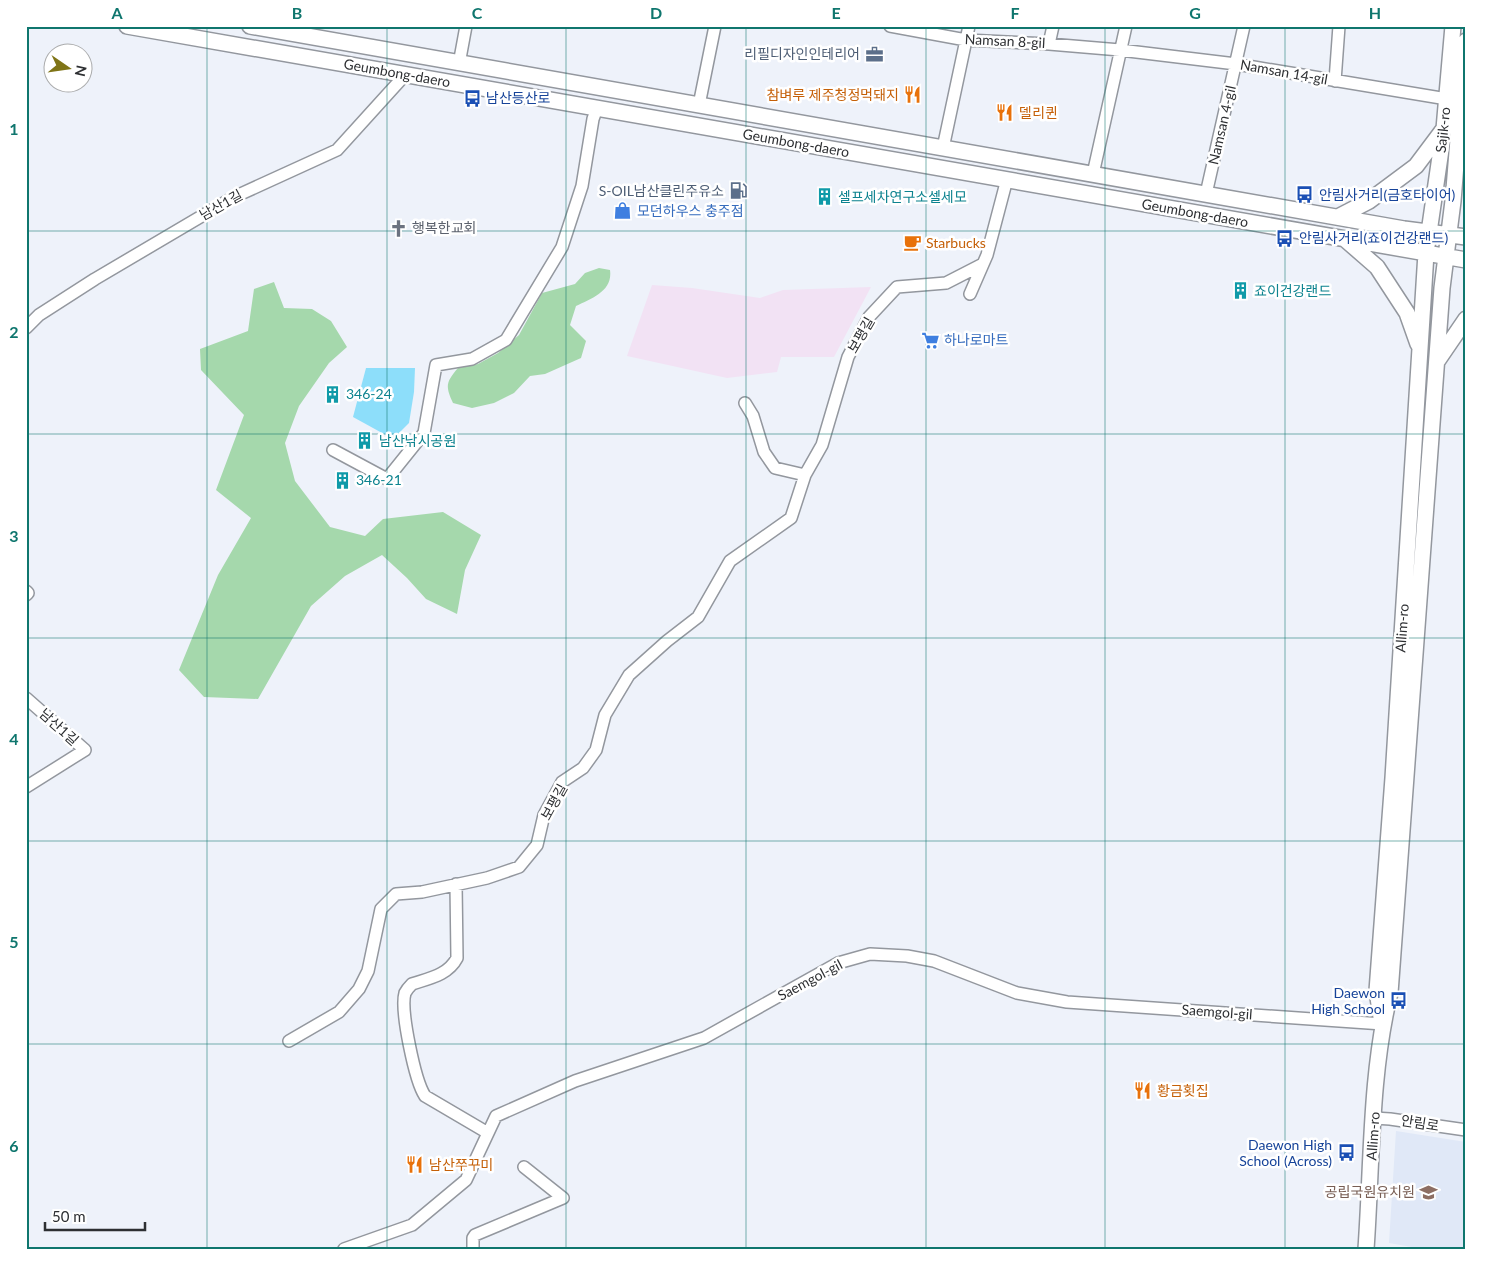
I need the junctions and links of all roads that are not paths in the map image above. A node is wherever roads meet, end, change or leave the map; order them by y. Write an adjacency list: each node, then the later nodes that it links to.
1 (127, 26): 18 (street, Geumbong-daero)
2 (250, 26): 16 (street, Geumbong-daero)
3 (466, 26): 16 (street)
4 (715, 26): 21 (street)
5 (890, 26): 12 (street, Namsan 8-gil)
6 (969, 26): 12 (street)
7 (1052, 26): 14 (street)
8 (1126, 26): 15 (street)
9 (1244, 26): 17 (street, Namsan 4-gil)
10 (1338, 26): 19 (street)
11 (1453, 26): 20 (street, Sajik-ro)
12 (966, 40): 14 (street, Namsan 8-gil); 25 (street)
13 (1466, 41): 23 (street, Sajik-ro)
14 (1049, 44): 15 (street, Namsan 8-gil)
15 (1120, 50): 17 (street, Namsan 14-gil); 26 (street)
16 (458, 64): 21 (street, Geumbong-daero)
17 (1236, 64): 19 (street, Namsan 14-gil); 28 (street, Namsan 4-gil)
18 (405, 75): 22 (street, Geumbong-daero); 40 (street, 남산1길)
19 (1335, 81): 20 (street, Namsan 14-gil)
20 (1447, 99): 23 (street, Sajik-ro)
21 (699, 106): 25 (street, Geumbong-daero)
22 (597, 108): 27 (street, Geumbong-daero); 44 (street)
23 (1451, 131): 24 (street); 29 (street); 30 (street, Sajik-ro); 31 (street, Sajik-ro)
24 (1466, 147)
25 (944, 148): 26 (street, Geumbong-daero)
26 (1093, 174): 28 (street, Geumbong-daero)
27 (1006, 179): 33 (street, Geumbong-daero); 37 (street)
28 (1206, 194): 29 (street, Geumbong-daero)
29 (1338, 217): 30 (street, Geumbong-daero)
30 (1430, 232): 31 (street, Geumbong-daero); 34 (street, Allim-ro)
31 (1448, 235): 32 (street, Geumbong-daero); 35 (street, Allim-ro)
32 (1466, 237)
33 (1345, 239): 34 (street, Geumbong-daero); 41 (street)
34 (1426, 253): 35 (street, Geumbong-daero); 41 (street, Allim-ro)
35 (1445, 256): 36 (street, Geumbong-daero); 42 (street, Allim-ro)
36 (1466, 260)
37 (984, 264): 38 (street); 45 (street, 보평길)
38 (970, 294)
39 (1466, 319): 42 (street)
40 (26, 328)
41 (1421, 352): 51 (street, Allim-ro)
42 (1437, 361): 51 (street, Allim-ro)
43 (744, 403): 45 (street)
44 (333, 450)
45 (805, 475): 50 (street, 보평길)
46 (26, 591): 47 (street)
47 (26, 596)
48 (26, 698): 49 (street, 남산1길)
49 (26, 787)
50 (456, 884): 52 (street, 보평길); 55 (street)
51 (1383, 1024): 53 (street, Allim-ro); 55 (street, Saemgol-gil)
52 (289, 1041)
53 (1374, 1118): 54 (street, 안림로); 59 (street, Allim-ro)
54 (1466, 1130)
55 (488, 1133): 57 (street, Saemgol-gil)
56 (524, 1167): 58 (street)
57 (344, 1249)
58 (473, 1249)
59 (1366, 1249)

